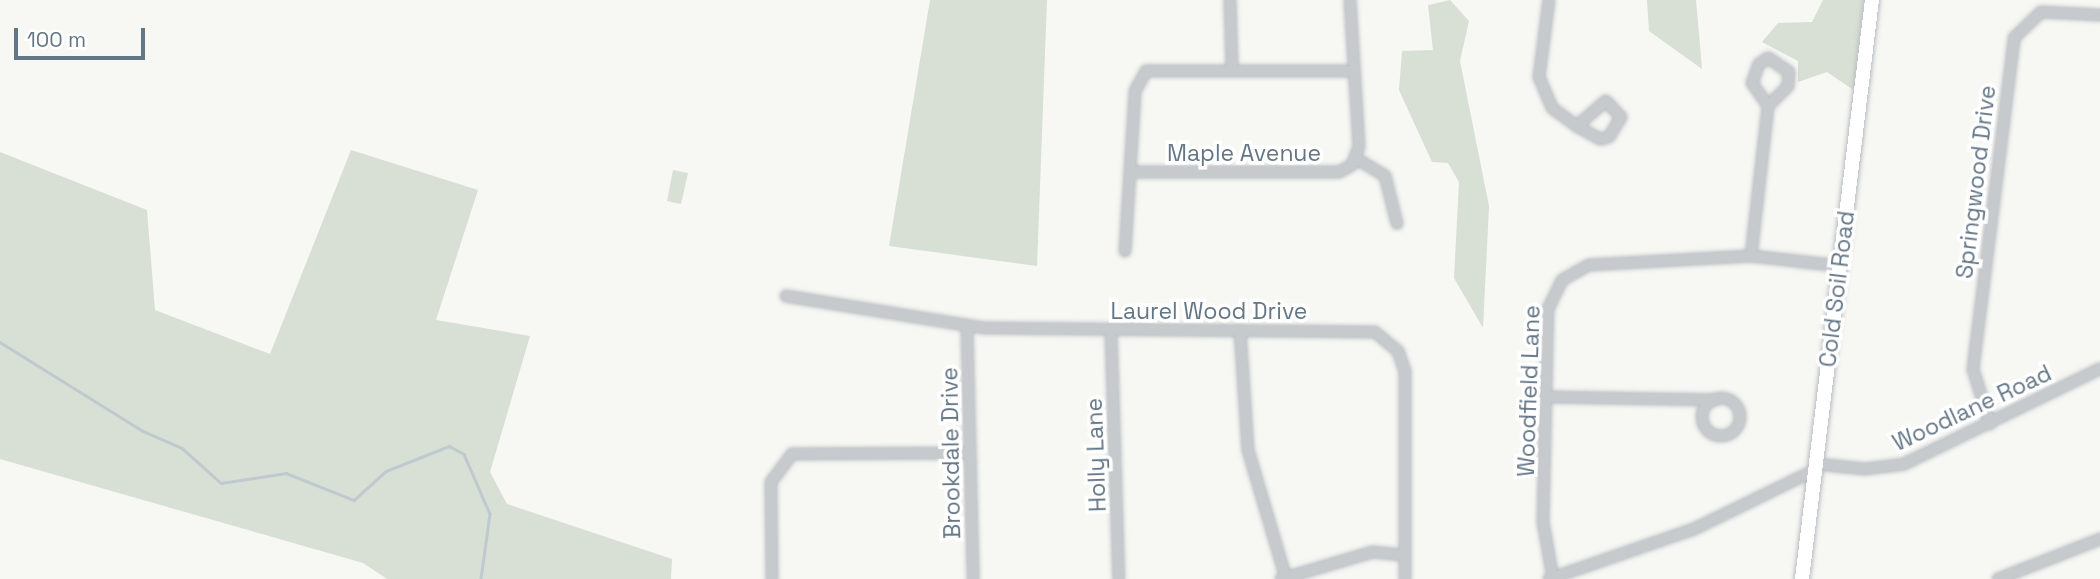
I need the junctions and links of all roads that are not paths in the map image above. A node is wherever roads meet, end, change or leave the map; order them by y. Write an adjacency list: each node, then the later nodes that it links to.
1 (1230, 0): 6 (street)
2 (1350, 0): 7 (street)
3 (1549, 0): 9 (street)
4 (1872, 0): 15 (street, Cold Soil Road)
5 (2100, 15): 23 (street, Springwood Drive)
6 (1232, 68): 7 (street); 11 (street)
7 (1354, 71): 10 (street)
8 (1768, 106): 8 (street); 14 (street)
9 (1577, 126): 9 (street)
10 (1357, 159): 11 (street, Maple Avenue); 12 (street)
11 (1133, 172): 13 (street)
12 (1398, 223)
13 (1125, 251)
14 (1751, 256): 15 (street, Woodfield Lane); 21 (street, Woodfield Lane)
15 (1840, 266): 25 (street, Cold Soil Road)
16 (786, 296): 17 (street, Laurel Wood Drive)
17 (967, 327): 19 (street, Laurel Wood Drive); 24 (street, Brookdale Drive)
18 (1240, 330): 19 (street, Laurel Wood Drive); 27 (street, Laurel Wood Drive); 28 (street)
19 (1111, 331): 32 (street, Holly Lane)
20 (2100, 369): 23 (street, Woodlane Road)
21 (1546, 397): 22 (street); 29 (street, Woodfield Lane)
22 (1716, 400)
23 (1990, 424): 25 (street, Woodlane Road)
24 (970, 453): 30 (street); 31 (street, Brookdale Drive)
25 (1815, 467): 29 (street); 34 (street, Cold Soil Road)
26 (2100, 539): 35 (street)
27 (1403, 555): 28 (street); 33 (street, Laurel Wood Drive)
28 (1284, 578)
29 (1551, 578)
30 (772, 579)
31 (973, 579)
32 (1119, 579)
33 (1405, 579)
34 (1802, 579)
35 (1998, 579)

